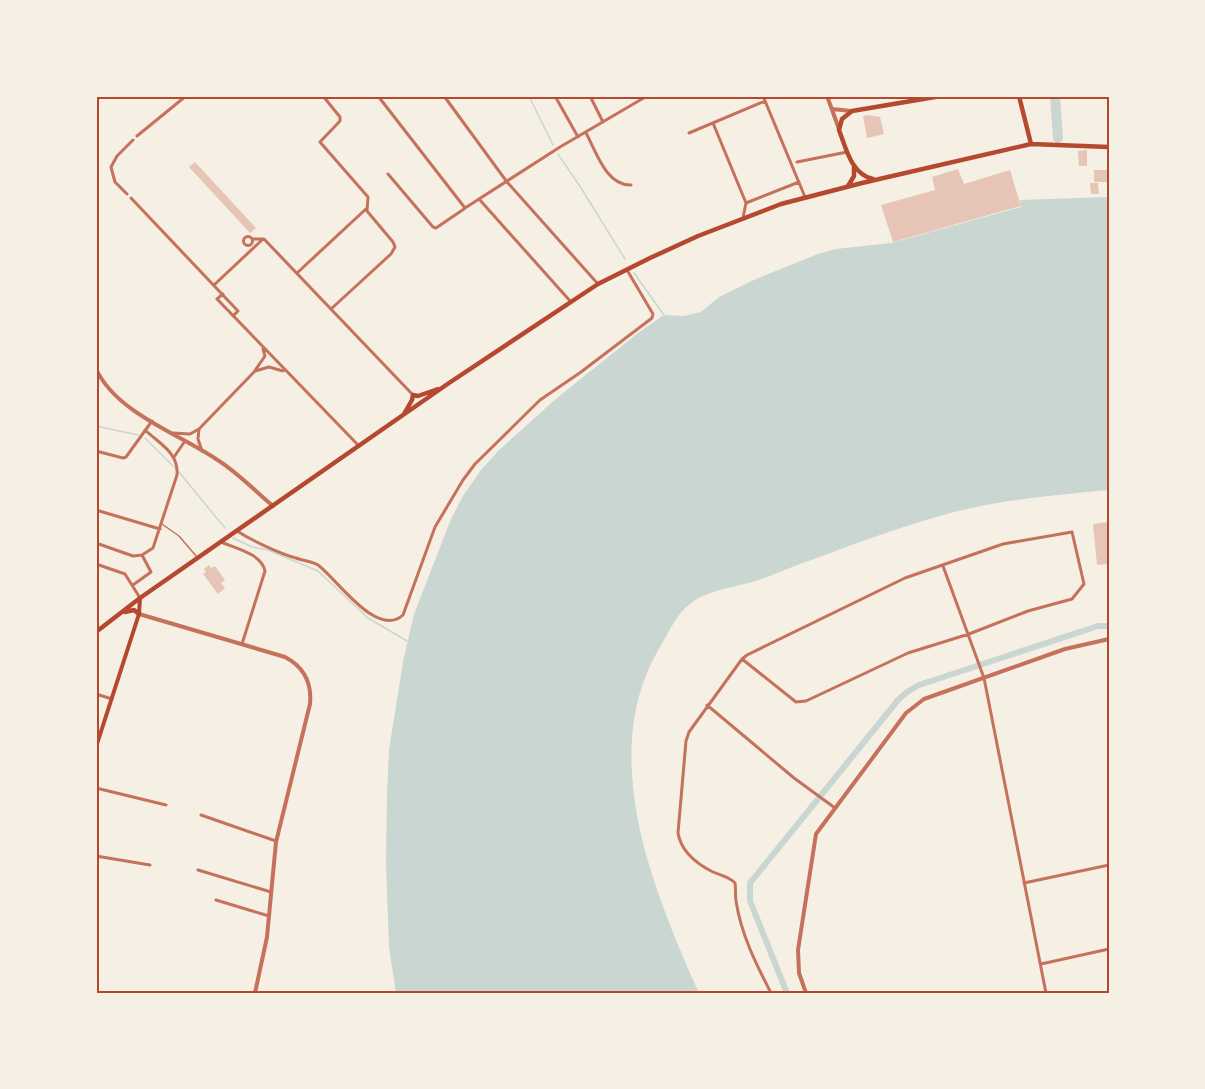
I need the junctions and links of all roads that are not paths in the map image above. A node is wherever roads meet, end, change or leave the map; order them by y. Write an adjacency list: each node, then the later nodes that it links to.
1 (186, 96): 20 (street)
2 (323, 96): 39 (street)
3 (378, 96): 40 (street)
4 (444, 96): 30 (street)
5 (555, 96): 21 (street)
6 (590, 96): 15 (street)
7 (647, 96): 15 (street)
8 (763, 96): 12 (street)
9 (827, 96): 13 (street)
10 (941, 96): 14 (main road)
11 (1019, 96): 23 (main road)
12 (765, 101): 16 (street); 31 (street)
13 (832, 108): 14 (street); 17 (street)
14 (852, 111): 17 (main road)
15 (603, 122): 18 (street)
16 (713, 123): 19 (street); 38 (street)
17 (839, 130): 25 (main road)
18 (586, 133): 21 (street); 32 (street)
19 (689, 133)
20 (137, 136)
21 (578, 137): 30 (street)
22 (133, 140): 34 (street)
23 (1031, 144): 24 (main road); 29 (main road)
24 (1109, 147)
25 (847, 152): 26 (street); 27 (main road)
26 (797, 162)
27 (854, 167): 29 (main road); 33 (main road)
28 (388, 174): 40 (street)
29 (878, 180): 33 (main road)
30 (507, 182): 37 (street); 47 (street)
31 (799, 182): 35 (street); 38 (street)
32 (631, 185)
33 (848, 186): 35 (main road)
34 (127, 194)
35 (805, 197): 41 (main road)
36 (131, 198): 48 (street)
37 (479, 199): 40 (street); 50 (street)
38 (747, 203): 41 (street)
39 (367, 208): 46 (street); 51 (street)
40 (465, 208)
41 (743, 218): 45 (main road)
42 (253, 239): 43 (street); 44 (street); 44 (street)
43 (264, 239): 44 (street); 46 (street)
44 (252, 246): 48 (street)
45 (627, 270): 47 (main road); 73 (street)
46 (297, 273): 51 (street)
47 (598, 284): 50 (main road)
48 (214, 285): 49 (street)
49 (223, 294): 52 (street); 52 (street)
50 (571, 302): 57 (main road)
51 (331, 309): 58 (street)
52 (233, 316): 53 (street)
53 (261, 344): 55 (street); 56 (street)
54 (96, 369): 60 (street)
55 (254, 372): 56 (street); 61 (street)
56 (290, 375): 65 (street)
57 (444, 386): 58 (main road); 59 (main road)
58 (413, 395): 59 (main road)
59 (402, 416): 65 (main road)
60 (152, 421): 62 (street); 63 (street)
61 (199, 429): 63 (street); 67 (street)
62 (145, 430): 66 (street); 68 (street)
63 (170, 432): 64 (street)
64 (185, 441): 67 (street); 68 (street)
65 (359, 446): 69 (main road)
66 (96, 451)
67 (202, 451): 69 (street)
68 (174, 457): 71 (street)
69 (273, 506): 73 (main road)
70 (96, 510): 72 (street)
71 (162, 524): 72 (street); 77 (lane)
72 (160, 529): 76 (street)
73 (237, 531): 74 (main road)
74 (220, 542): 77 (main road); 87 (street)
75 (96, 543): 76 (street)
76 (142, 555): 80 (street)
77 (198, 558): 81 (main road)
78 (96, 564): 80 (street)
79 (942, 566): 85 (street); 85 (street); 88 (street)
80 (133, 585): 81 (street)
81 (140, 598): 82 (main road); 83 (main road)
82 (121, 612): 83 (main road); 84 (main road)
83 (139, 614): 87 (street); 91 (main road)
84 (96, 632)
85 (969, 634): 88 (street); 89 (street)
86 (1109, 639): 89 (street)
87 (242, 644): 98 (street)
88 (741, 659): 92 (street)
89 (984, 678): 96 (street); 103 (street)
90 (96, 694): 91 (street)
91 (112, 699): 93 (main road)
92 (706, 705): 96 (street); 110 (street)
93 (96, 747)
94 (96, 788): 95 (street)
95 (166, 805)
96 (835, 808): 111 (street)
97 (201, 815): 98 (street)
98 (276, 842): 104 (street)
99 (96, 856): 100 (street)
100 (150, 865)
101 (1109, 865): 103 (street)
102 (198, 870): 104 (street)
103 (1024, 883): 108 (street)
104 (271, 892): 106 (street)
105 (216, 900): 106 (street)
106 (269, 916): 109 (street)
107 (1109, 949): 108 (street)
108 (1041, 964): 112 (street)
109 (255, 993)
110 (771, 993)
111 (806, 993)
112 (1046, 993)

